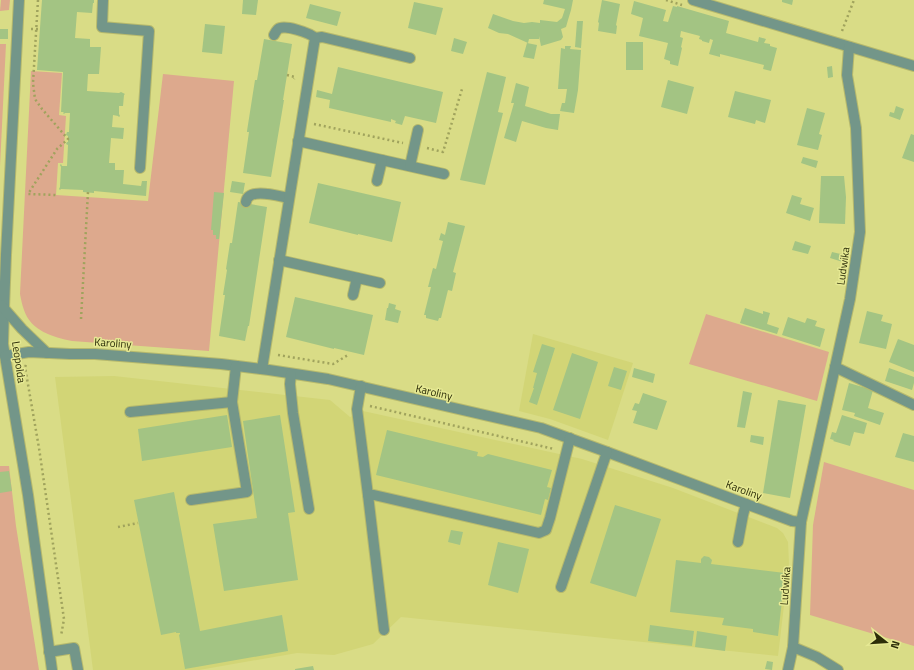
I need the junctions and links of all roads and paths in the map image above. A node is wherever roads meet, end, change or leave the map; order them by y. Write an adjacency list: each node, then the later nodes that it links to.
1 (19, 0): 30 (street, Leopolda)
2 (38, 0): 8 (path)
3 (103, 0): 23 (street)
4 (666, 0): 6 (path)
5 (854, 0): 10 (path)
6 (690, 3): 13 (street)
7 (28, 29): 8 (path)
8 (36, 29): 9 (path); 27 (path)
9 (40, 29)
10 (841, 34)
11 (274, 35): 12 (street)
12 (315, 38): 14 (street); 17 (street)
13 (849, 47): 15 (street); 42 (street, Ludwika)
14 (410, 58)
15 (914, 66)
16 (462, 89): 20 (path)
17 (301, 121): 19 (street); 20 (path)
18 (418, 130): 20 (street)
19 (298, 141): 21 (street); 28 (street)
20 (414, 146): 22 (street)
21 (382, 160): 22 (street); 25 (street)
22 (410, 166): 24 (street)
23 (140, 168)
24 (444, 174)
25 (377, 181)
26 (88, 192): 36 (path)
27 (56, 195)
28 (289, 198): 29 (street); 31 (street)
29 (246, 202)
30 (3, 257): 35 (street, Leopolda)
31 (279, 260): 32 (street); 40 (street)
32 (357, 278): 33 (street); 34 (street)
33 (380, 283)
34 (353, 295)
35 (2, 307): 37 (street); 39 (street, Leopolda)
36 (82, 319)
37 (47, 352): 39 (street, Karoliny); 41 (street, Karoliny)
38 (348, 355): 40 (path)
39 (5, 356): 61 (street, Leopolda)
40 (262, 364): 41 (street, Karoliny); 43 (street, Karoliny)
41 (236, 366): 45 (street)
42 (835, 367): 46 (street); 54 (street, Ludwika)
43 (291, 374): 44 (street, Karoliny); 53 (street)
44 (361, 386): 48 (street, Karoliny); 50 (street)
45 (232, 402): 47 (street); 51 (street)
46 (914, 405)
47 (130, 412)
48 (570, 438): 49 (street, Karoliny); 50 (street)
49 (607, 452): 52 (street, Karoliny); 58 (street)
50 (368, 495): 59 (street)
51 (191, 500)
52 (746, 504): 54 (street, Karoliny); 57 (street)
53 (309, 509)
54 (801, 522): 60 (street, Ludwika)
55 (138, 523): 56 (path)
56 (118, 528)
57 (738, 542)
58 (560, 587)
59 (384, 630)
60 (793, 647): 64 (street, Ludwika); 65 (street)
61 (50, 652): 62 (street, Leopolda); 63 (street)
62 (52, 670)
63 (78, 670)
64 (788, 670)
65 (838, 670)

